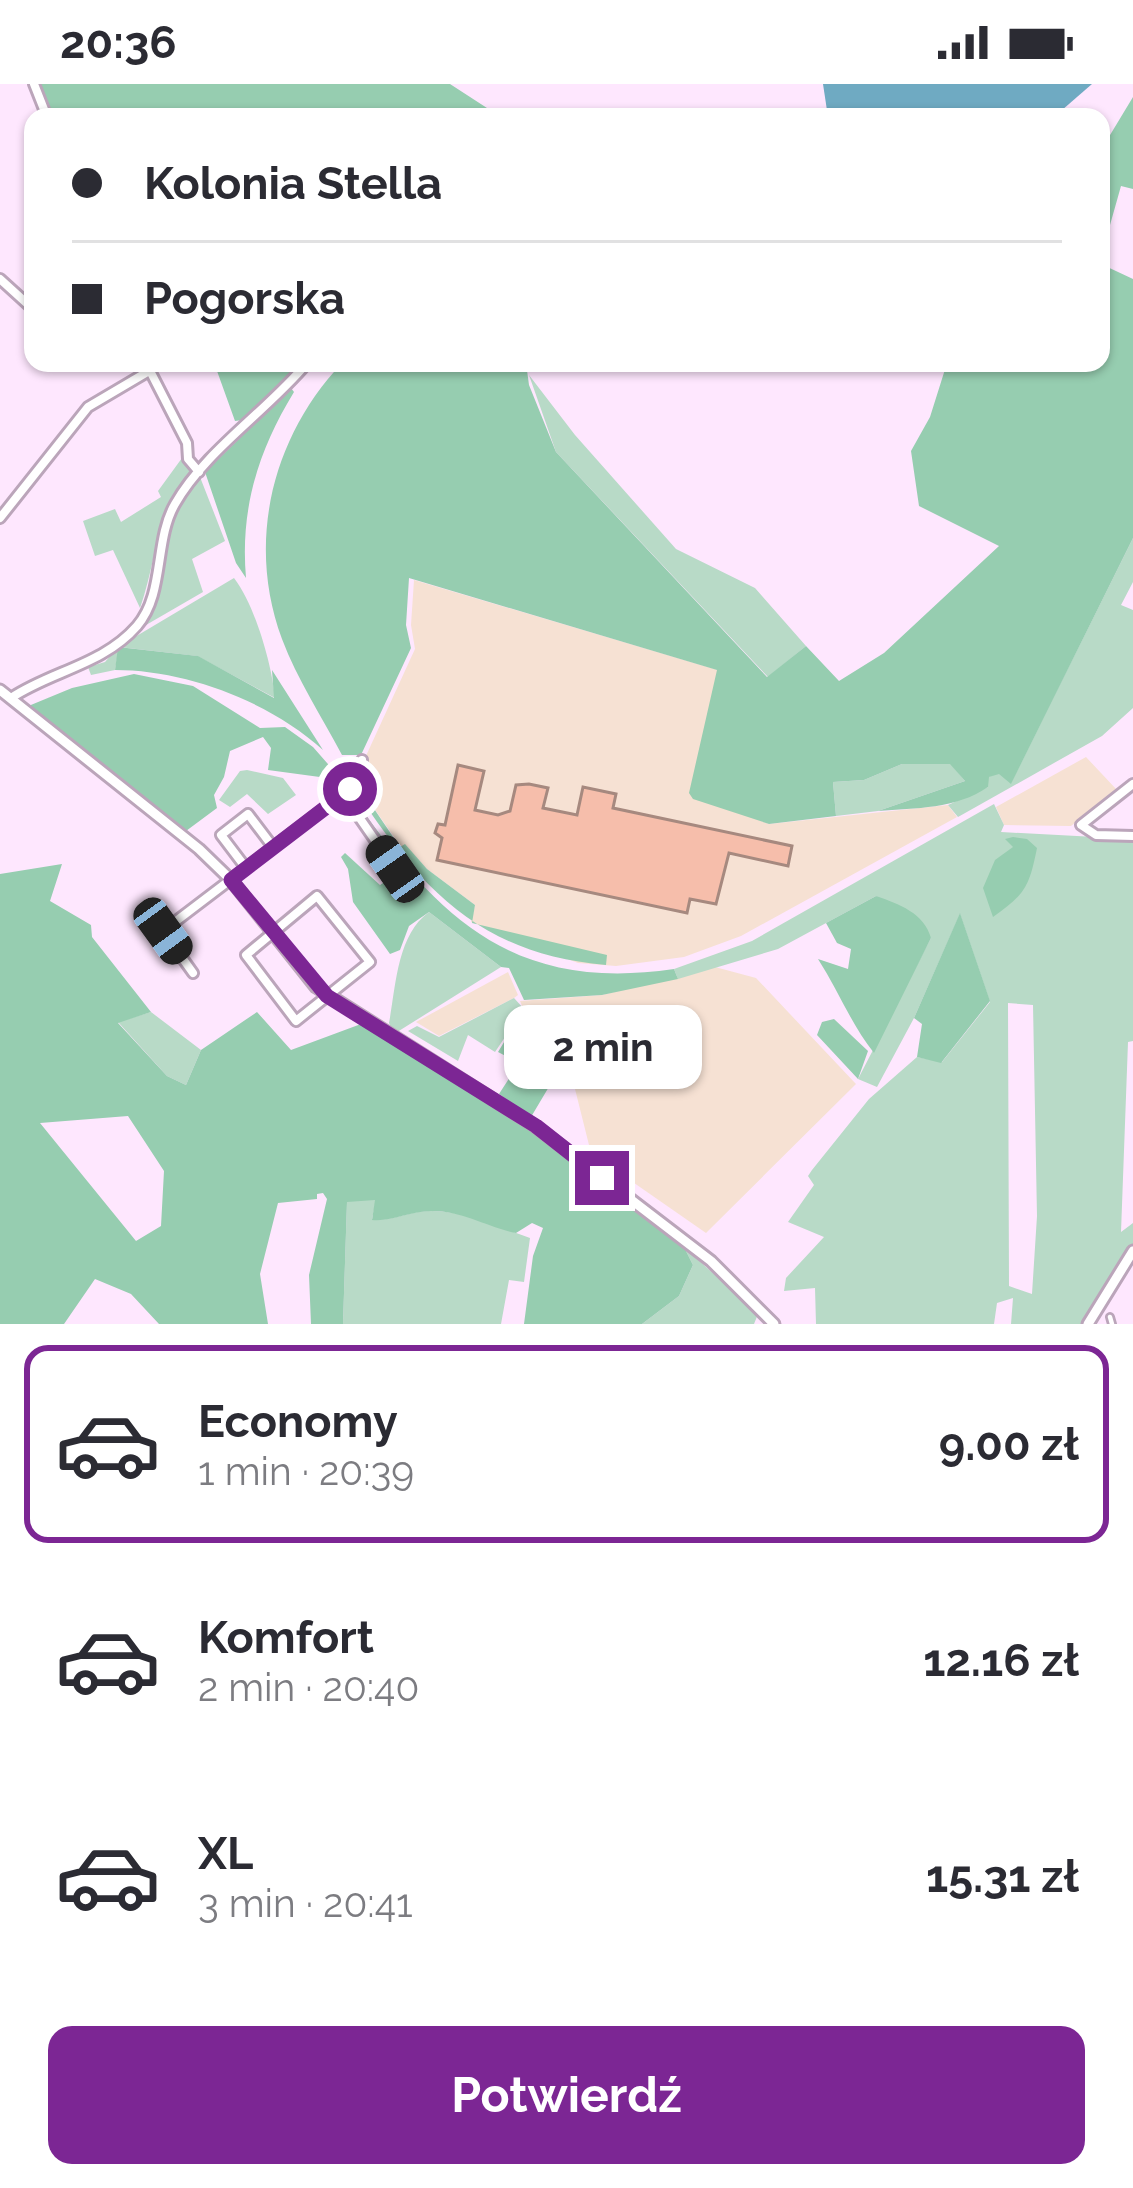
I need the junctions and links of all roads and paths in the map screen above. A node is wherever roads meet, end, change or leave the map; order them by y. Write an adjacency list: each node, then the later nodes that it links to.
1 (0, 279): 2 (street)
2 (24, 301)
3 (140, 372): 7 (street)
4 (150, 372): 6 (street)
5 (298, 372): 6 (street)
6 (199, 472): 9 (street)
7 (0, 518)
8 (0, 690): 9 (street)
9 (11, 698): 17 (street)
10 (362, 760): 12 (street)
11 (1133, 784): 13 (street)
12 (343, 794): 14 (street); 16 (street)
13 (1133, 836)
14 (273, 847): 15 (street); 15 (street)
15 (246, 868): 17 (street)
16 (395, 869)
17 (231, 880): 18 (street); 19 (street)
18 (272, 932): 20 (street); 20 (street); 20 (street)
19 (193, 973)
20 (327, 996): 22 (street)
21 (1133, 1251): 23 (street)
22 (775, 1324)
23 (1088, 1324)

